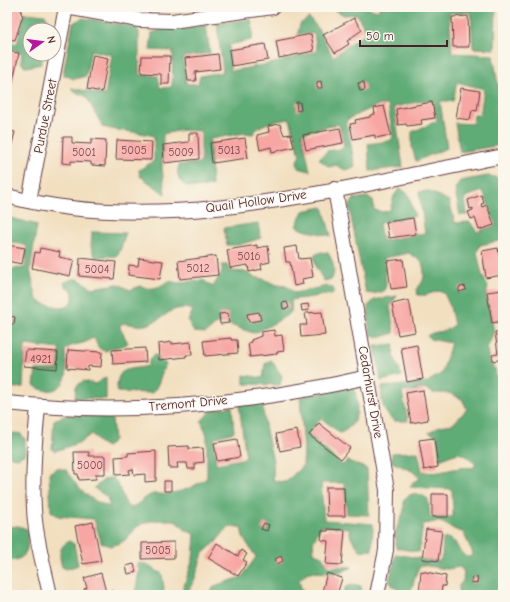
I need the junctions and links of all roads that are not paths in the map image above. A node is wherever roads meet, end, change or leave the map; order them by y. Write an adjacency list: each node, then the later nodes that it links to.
1 (66, 7): 2 (street); 6 (street, Purdue Street)
2 (273, 7)
3 (503, 156): 4 (street, Quail Hollow Drive)
4 (335, 189): 6 (street, Quail Hollow Drive); 7 (street, Cedarhurst Drive)
5 (7, 196): 6 (street, Quail Hollow Drive)
6 (29, 201)
7 (368, 377): 9 (street, Tremont Drive); 11 (street, Cedarhurst Drive)
8 (7, 403): 9 (street, Tremont Drive)
9 (38, 406): 10 (street)
10 (50, 595)
11 (377, 595)

